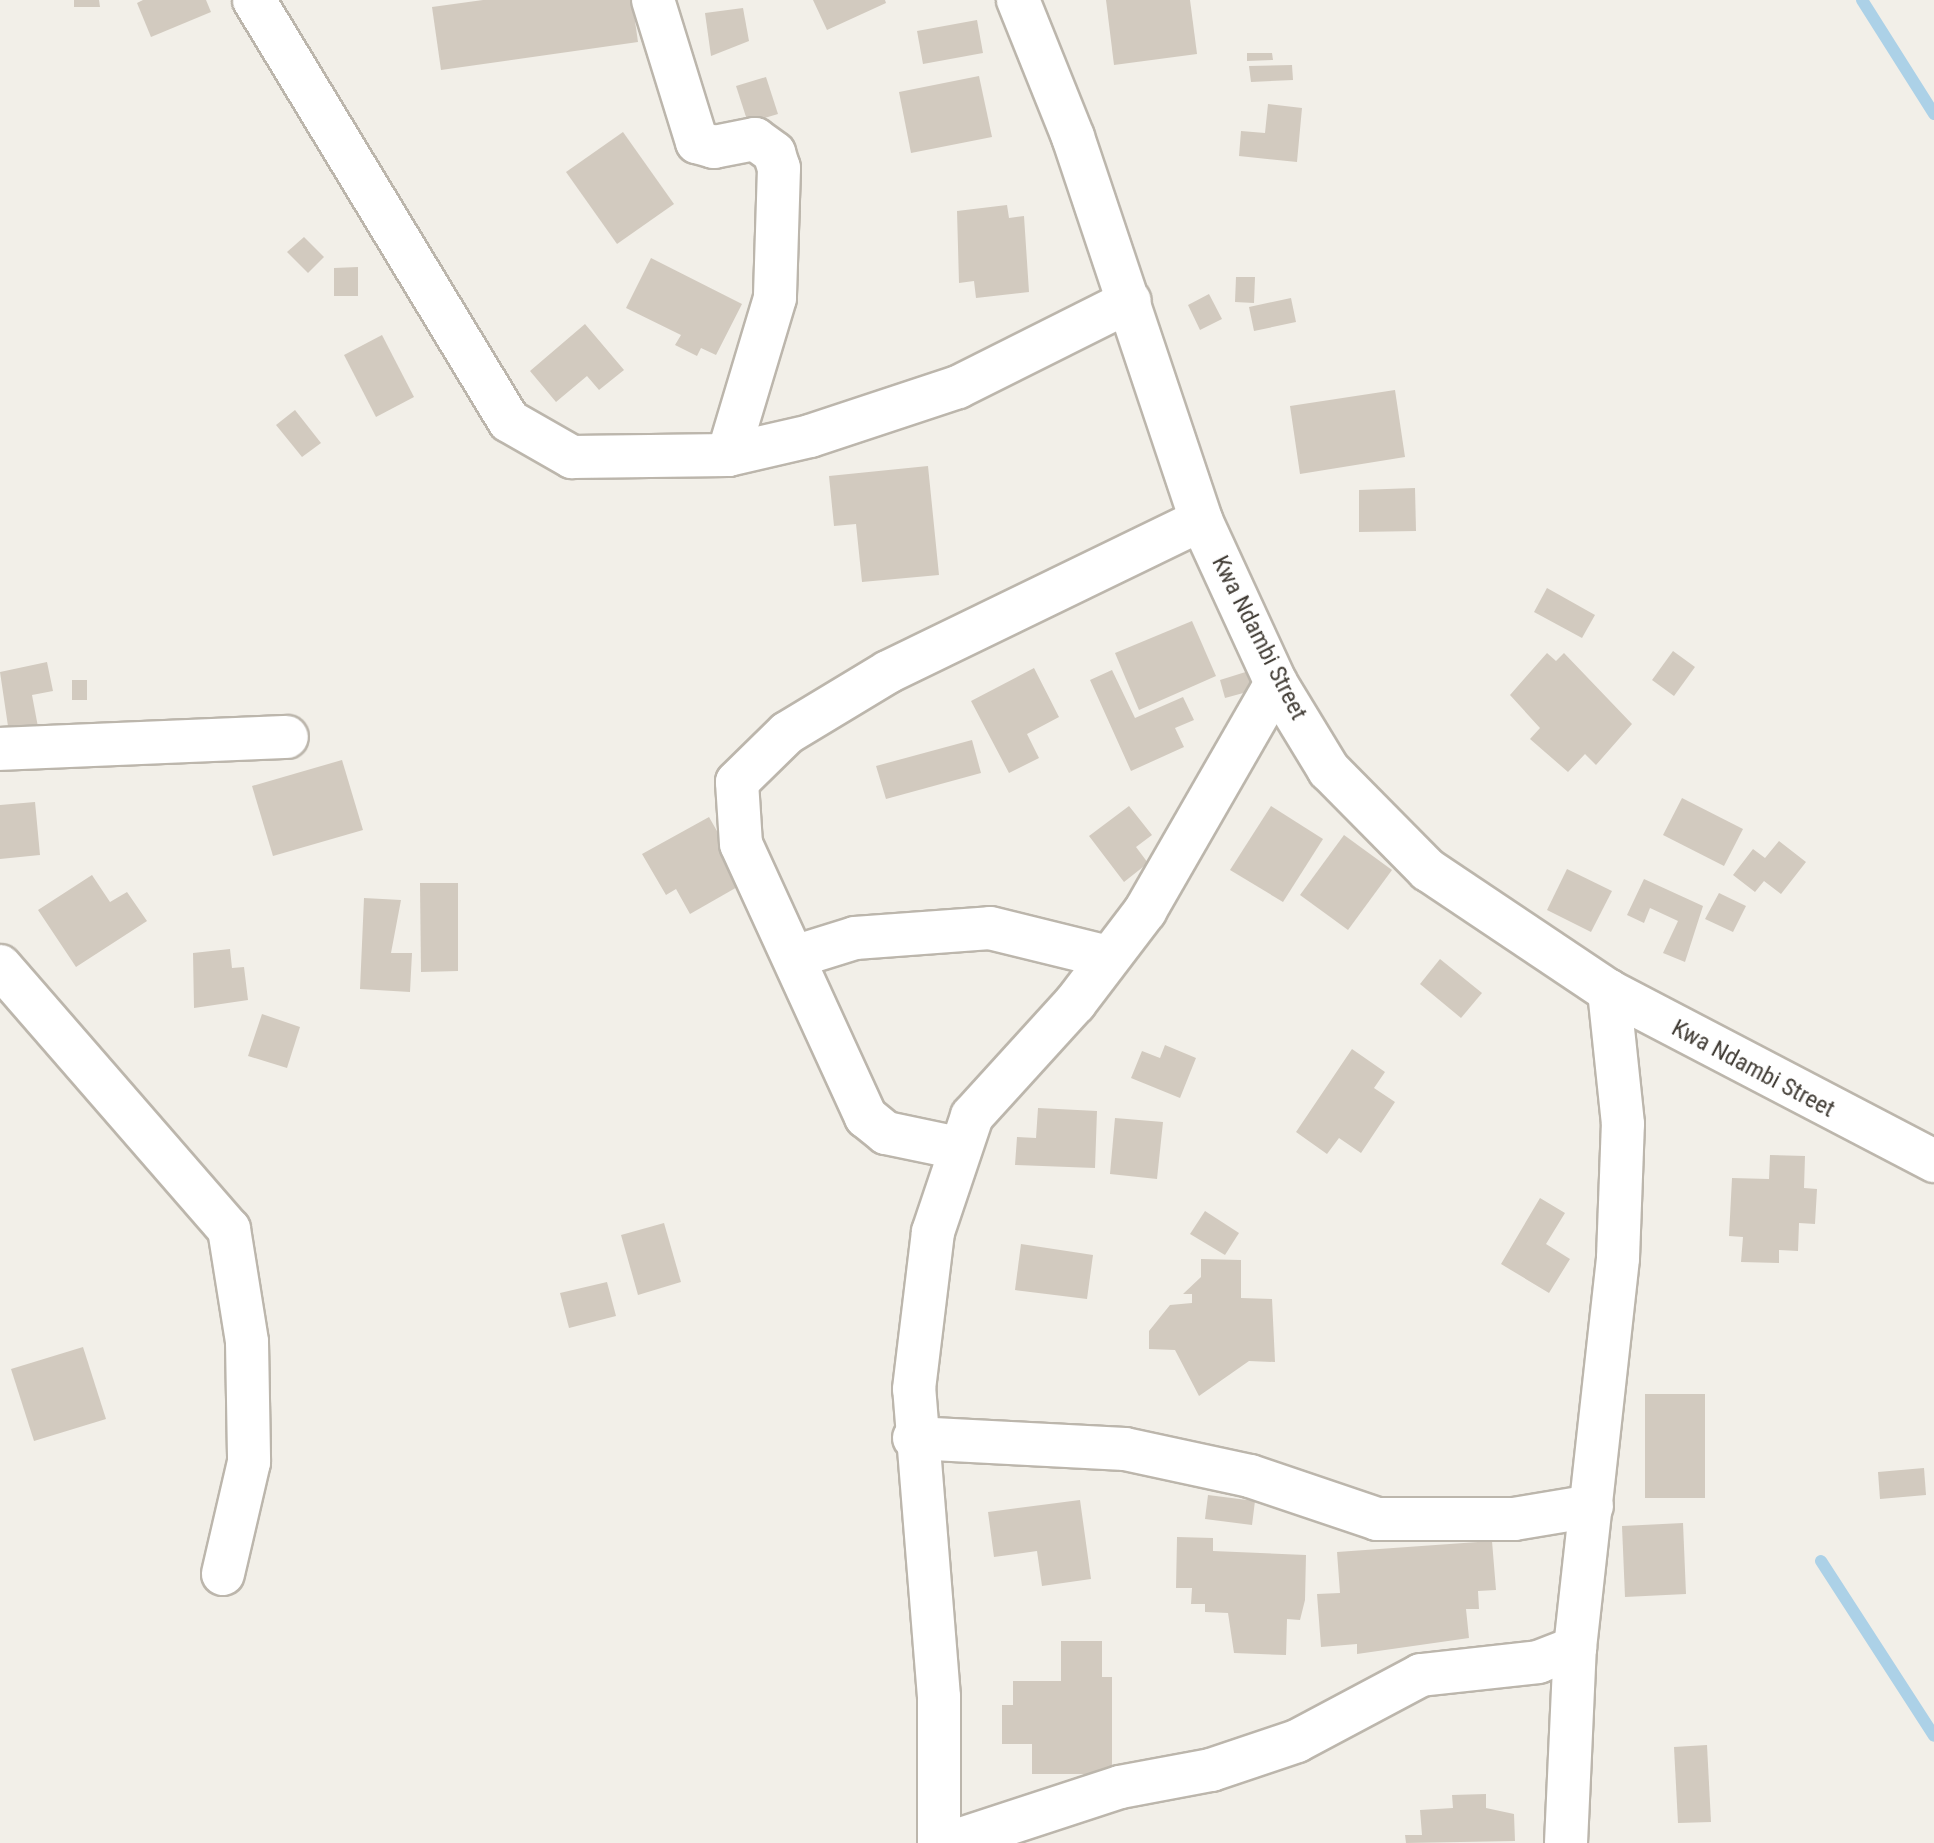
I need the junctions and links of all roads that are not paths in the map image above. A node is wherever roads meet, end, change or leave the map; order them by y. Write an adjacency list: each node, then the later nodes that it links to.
1 (254, 0): 5 (street)
2 (653, 0): 5 (street)
3 (1018, 0): 4 (street, Kwa Ndambi Street)
4 (1130, 301): 5 (street); 6 (street, Kwa Ndambi Street)
5 (728, 455)
6 (1201, 520): 7 (street, Kwa Ndambi Street); 10 (street)
7 (1276, 683): 11 (street); 13 (street, Kwa Ndambi Street)
8 (287, 737): 9 (street)
9 (0, 749)
10 (794, 957): 11 (street); 14 (street)
11 (1108, 957): 14 (street)
12 (0, 966): 18 (street)
13 (1609, 991): 15 (street, Kwa Ndambi Street); 17 (street)
14 (958, 1148): 16 (street)
15 (1934, 1161)
16 (914, 1438): 17 (street); 20 (street)
17 (1592, 1506): 19 (street)
18 (223, 1574)
19 (1575, 1648): 21 (street); 22 (street)
20 (939, 1843)
21 (949, 1843)
22 (1566, 1843)

